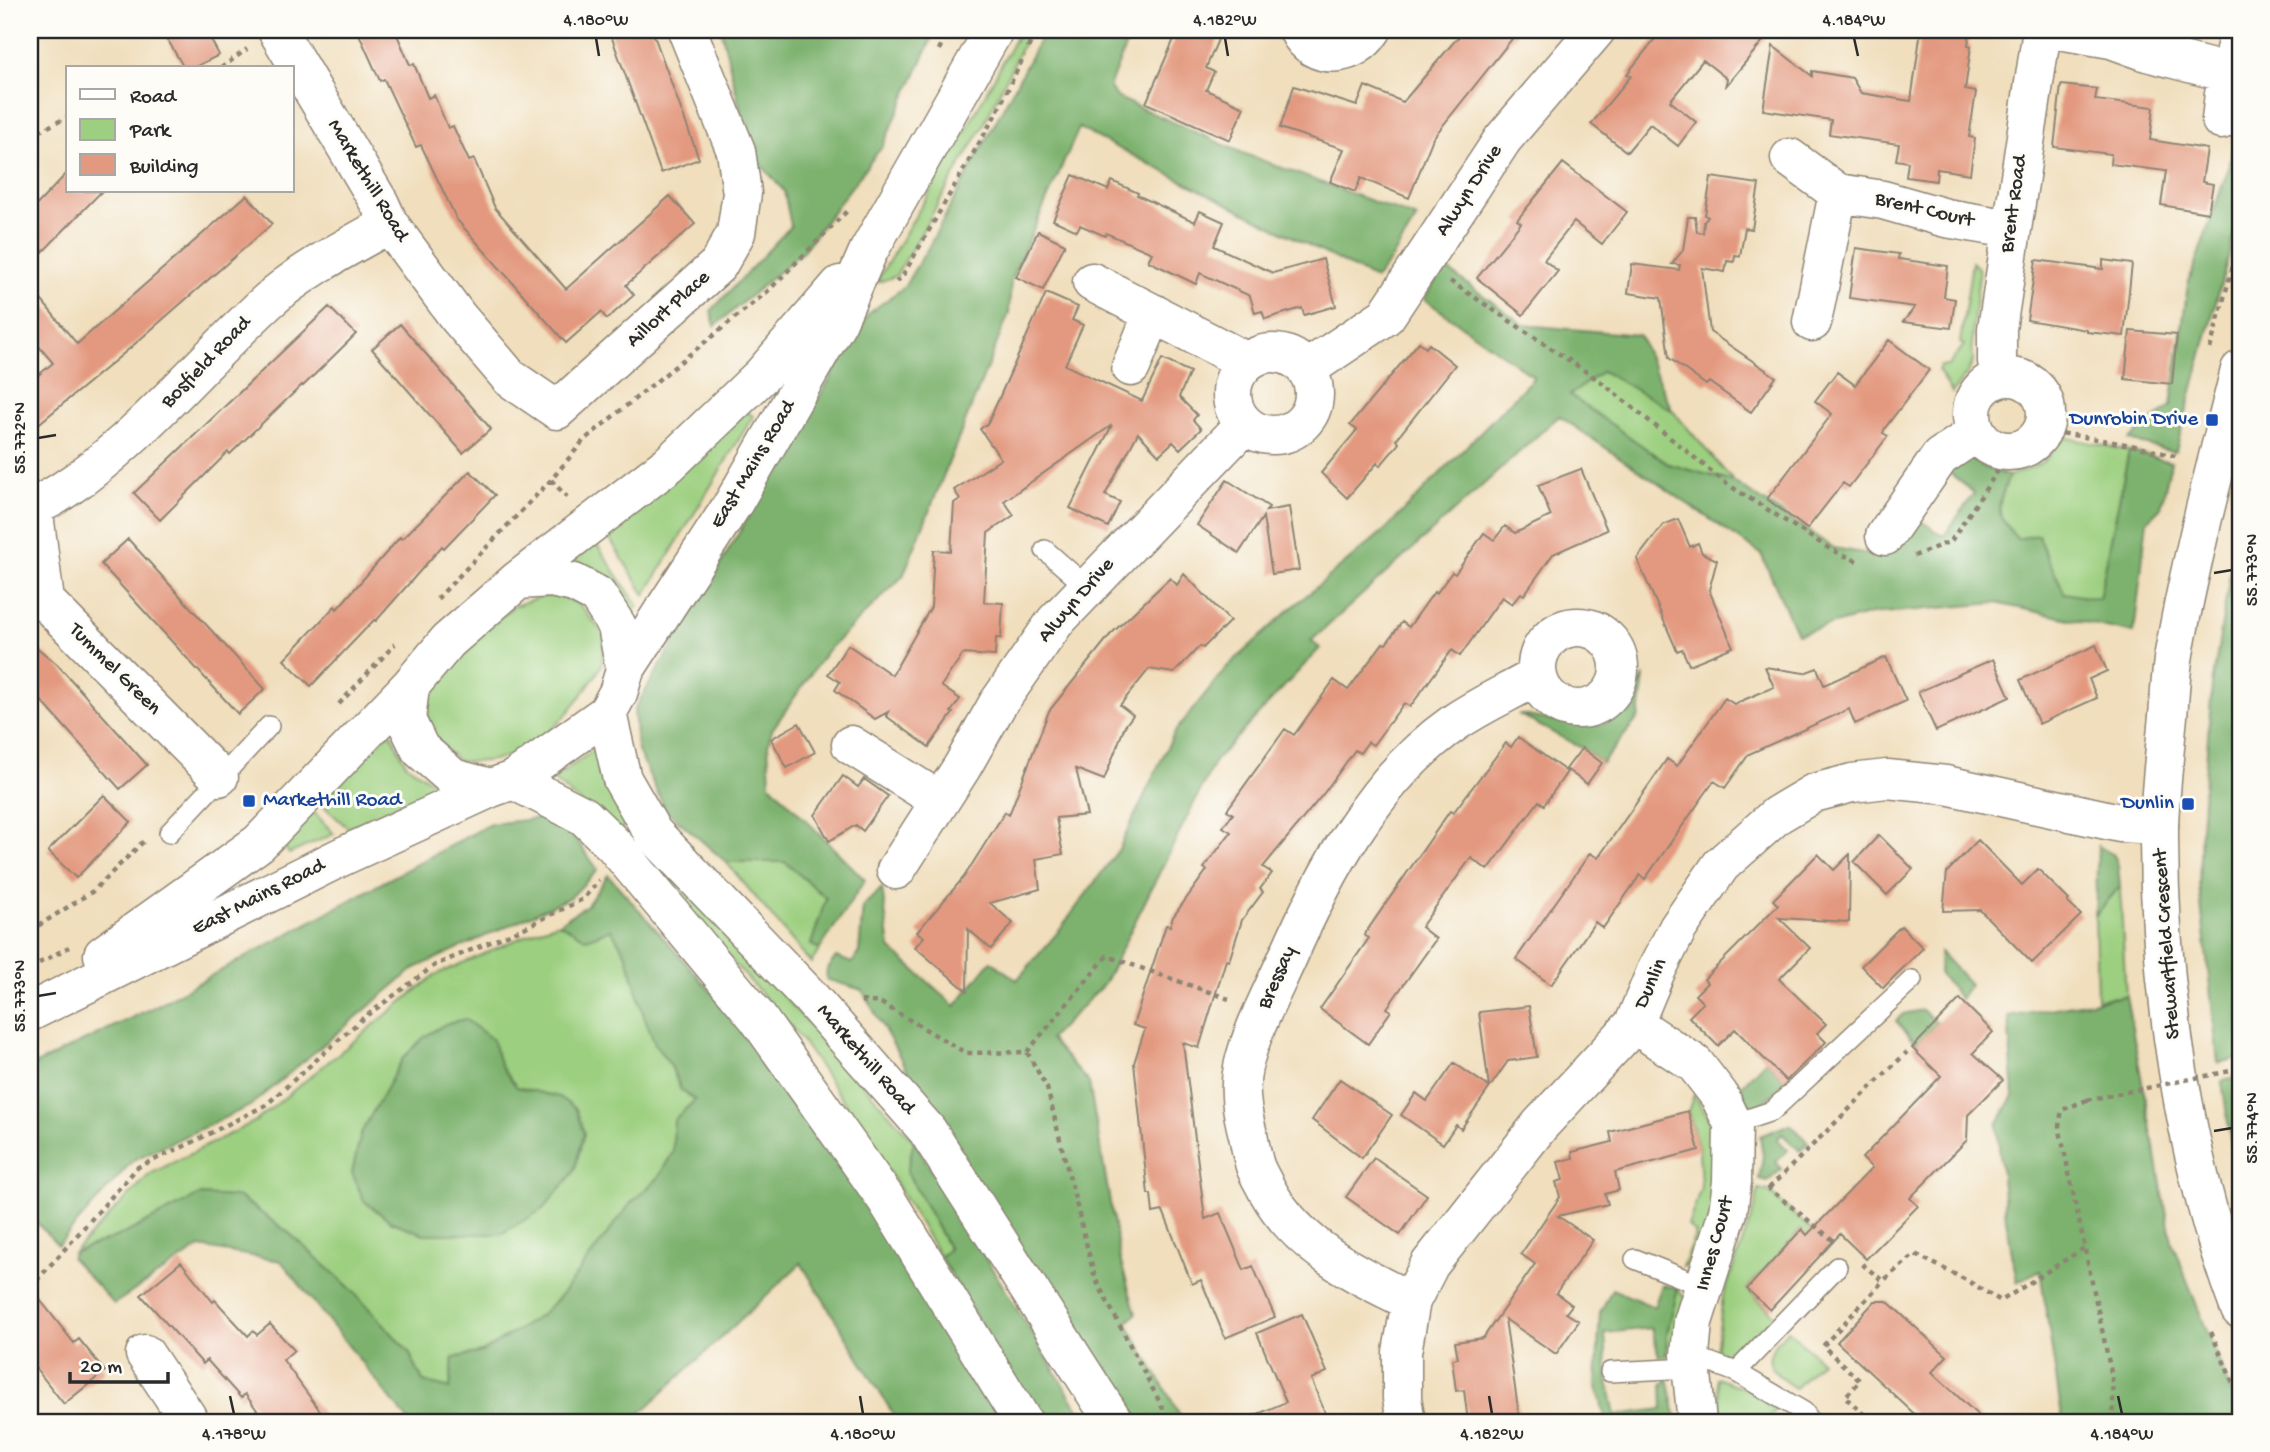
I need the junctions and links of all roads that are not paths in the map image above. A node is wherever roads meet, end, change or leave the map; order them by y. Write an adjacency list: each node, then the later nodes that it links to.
1 (277, 30): 14 (street, Markethill Road)
2 (687, 30): 25 (street, Aillort Place)
3 (995, 30): 16 (street, East Mains Road)
4 (1297, 30): 5 (street)
5 (1372, 30)
6 (1596, 30): 22 (street, Alwyn Drive)
7 (2042, 30): 15 (street, Brent Road)
8 (2059, 30): 10 (street)
9 (2240, 30): 10 (street)
10 (2228, 73): 11 (street)
11 (2221, 120)
12 (1790, 158): 13 (street, Brent Court)
13 (1838, 193): 15 (street, Brent Court); 19 (street)
14 (389, 224): 25 (street, Markethill Road); 28 (street, Bosfield Road)
15 (2011, 229): 24 (street, Brent Road)
16 (868, 251): 31 (street, East Mains Road); 33 (street, East Mains Road)
17 (1092, 282): 18 (street)
18 (1153, 313): 20 (street); 21 (street)
19 (1812, 321)
20 (1247, 362): 22 (street); 26 (street)
21 (1131, 367)
22 (1307, 369): 26 (street)
23 (2240, 370): 42 (street, Stewartfield Crescent)
24 (2000, 378): 27 (street); 27 (street)
25 (557, 410)
26 (1244, 425): 32 (street, Alwyn Drive)
27 (1976, 433): 30 (street)
28 (32, 506): 39 (street, Tummel Green)
29 (1045, 550): 32 (lane)
30 (1885, 552)
31 (518, 580): 33 (street); 35 (street)
32 (1087, 587): 41 (street, Alwyn Drive)
33 (625, 670): 36 (street)
34 (1537, 676): 53 (street, Bressay)
35 (410, 686): 40 (street); 46 (street, East Mains Road)
36 (607, 713): 40 (street); 61 (street, Markethill Road)
37 (269, 726): 39 (lane)
38 (851, 744): 41 (street)
39 (219, 777): 43 (lane)
40 (502, 784): 47 (street, East Mains Road); 60 (street)
41 (940, 802): 44 (street, Alwyn Drive)
42 (2160, 825): 48 (street, Dunlin); 54 (street, Stewartfield Crescent)
43 (169, 833)
44 (896, 870)
45 (1912, 980): 49 (lane)
46 (30, 1007)
47 (30, 1012)
48 (1634, 1024): 49 (street, Innes Court); 53 (street, Dunlin)
49 (1733, 1124): 52 (street, Innes Court)
50 (1635, 1259): 52 (lane)
51 (1837, 1267): 58 (lane)
52 (1705, 1287): 56 (street, Innes Court)
53 (1411, 1301): 62 (street, Dunlin)
54 (2240, 1309)
55 (145, 1354): 59 (street)
56 (1691, 1361): 57 (lane); 58 (lane); 63 (street, Innes Court)
57 (1610, 1372)
58 (1736, 1372): 64 (lane)
59 (187, 1422)
60 (1023, 1422)
61 (1114, 1422)
62 (1406, 1422)
63 (1697, 1422)
64 (1811, 1422)

